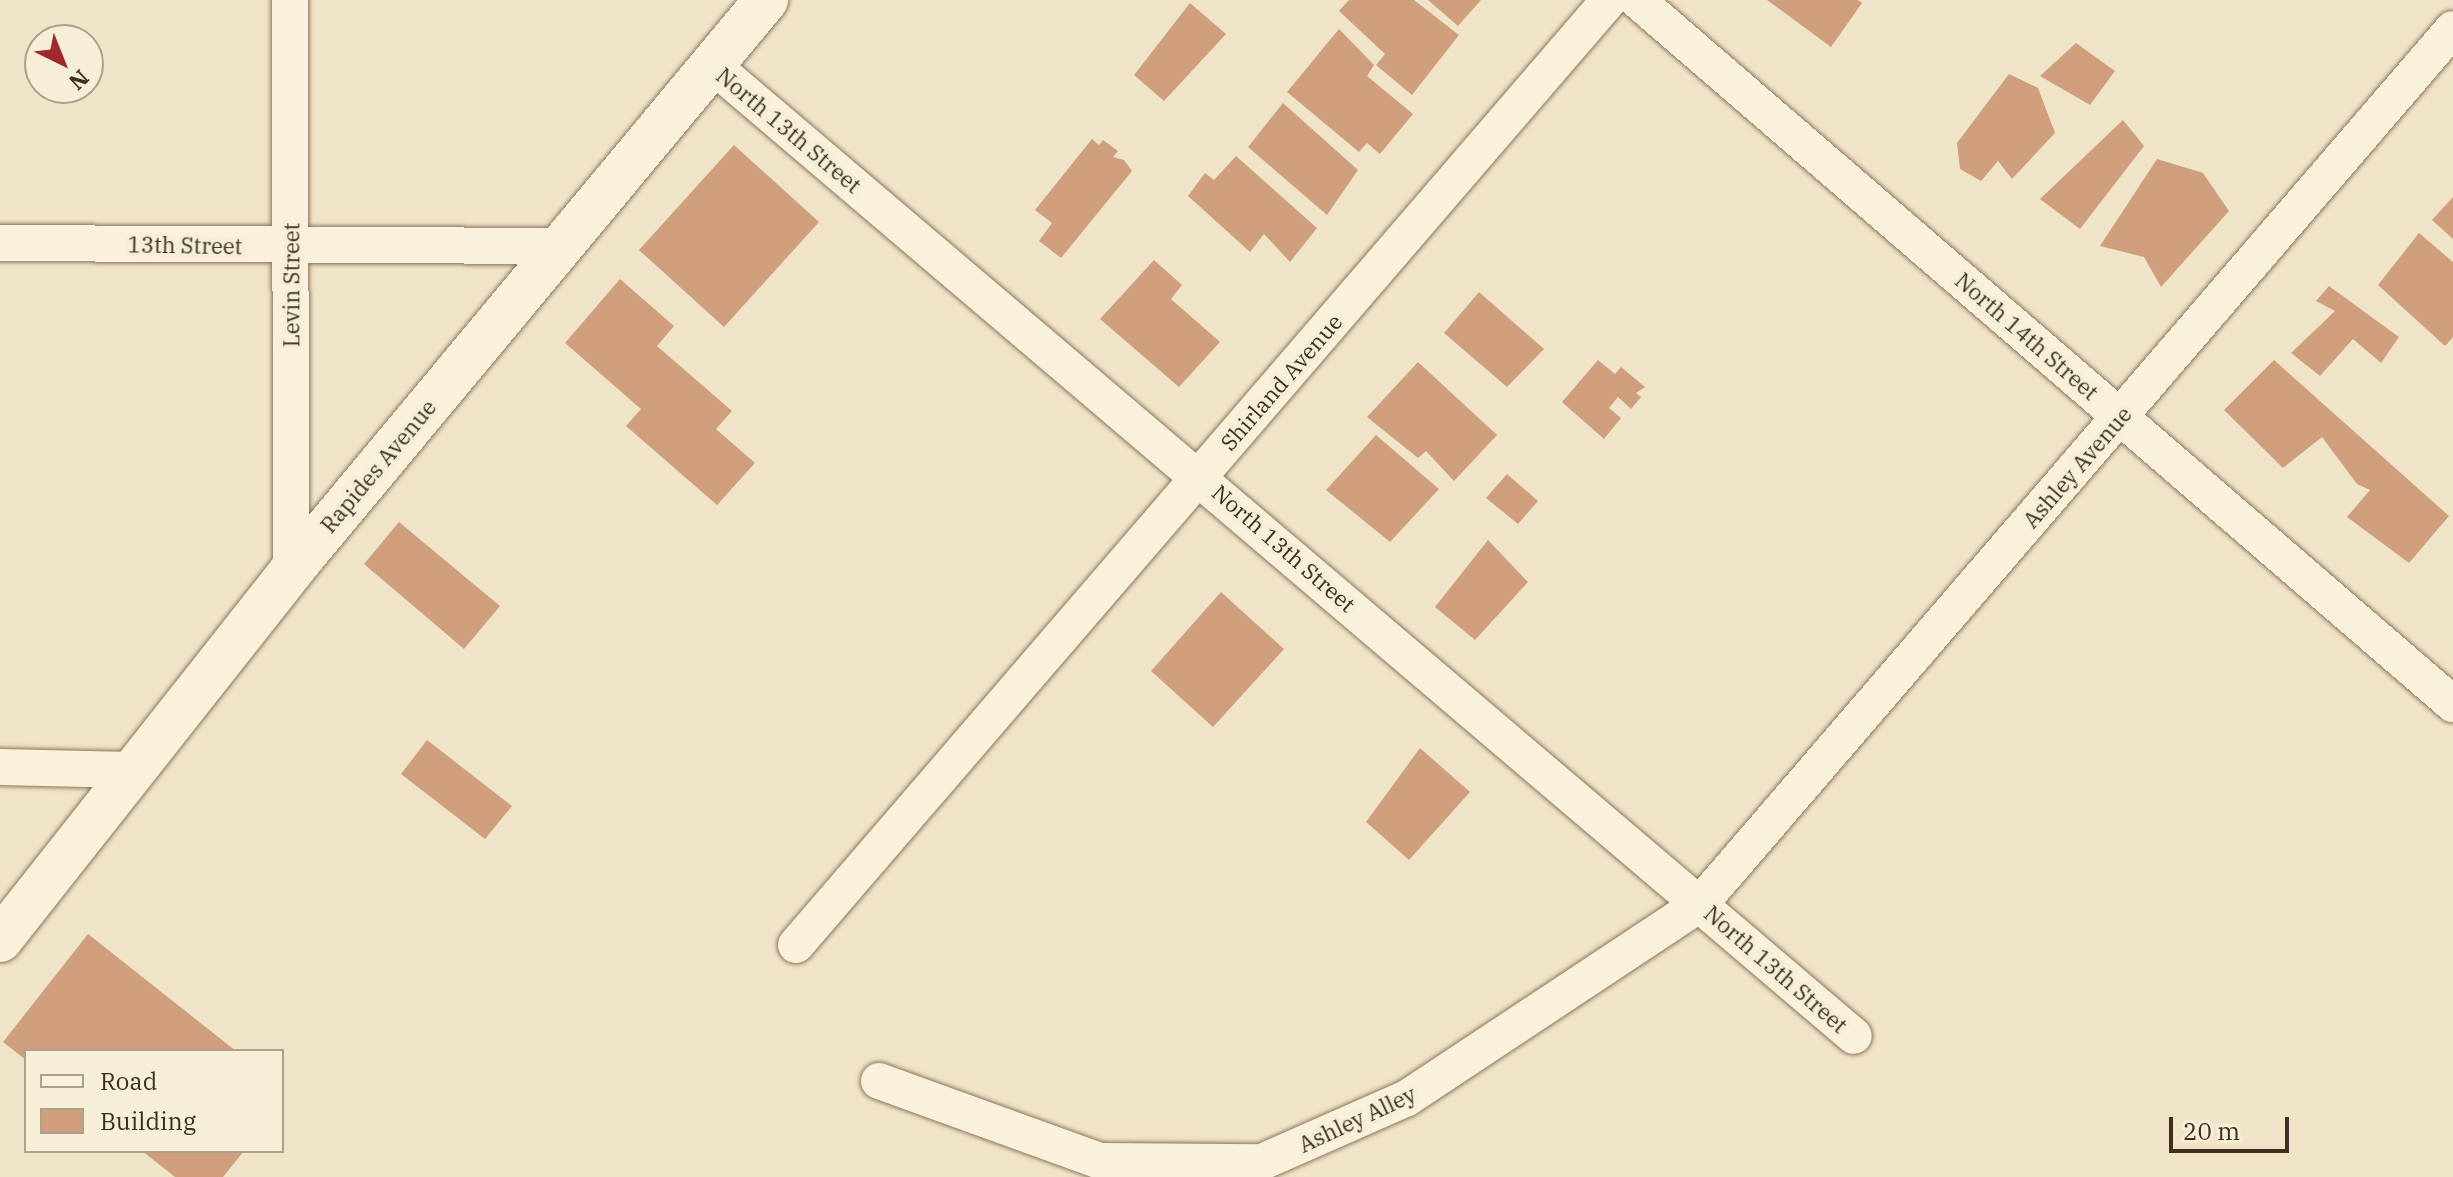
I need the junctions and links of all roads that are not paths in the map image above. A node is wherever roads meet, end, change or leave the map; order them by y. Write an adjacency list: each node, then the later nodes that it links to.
1 (290, 0): 9 (street, Levin Street)
2 (766, 0): 6 (main road, Rapides Avenue)
3 (1609, 0): 11 (street, Shirland Avenue)
4 (1637, 0): 10 (street, North 14th Street)
5 (2453, 29): 10 (street, Ashley Avenue)
6 (711, 64): 8 (main road, Rapides Avenue); 11 (street, North 13th Street)
7 (0, 243): 9 (street, 13th Street)
8 (562, 246): 9 (street, 13th Street); 12 (main road, Rapides Avenue)
9 (291, 247): 12 (street, Levin Street)
10 (2120, 417): 13 (street, North 14th Street); 16 (street, Ashley Avenue)
11 (1200, 476): 16 (street, North 13th Street); 18 (street, Shirland Avenue)
12 (291, 571): 15 (main road, Rapides Avenue)
13 (2453, 704)
14 (0, 767): 15 (street)
15 (130, 770): 17 (main road, Rapides Avenue)
16 (1700, 904): 19 (street, North 13th Street); 20 (street, Ashley Alley)
17 (0, 940)
18 (796, 945)
19 (1854, 1036)
20 (879, 1081)

